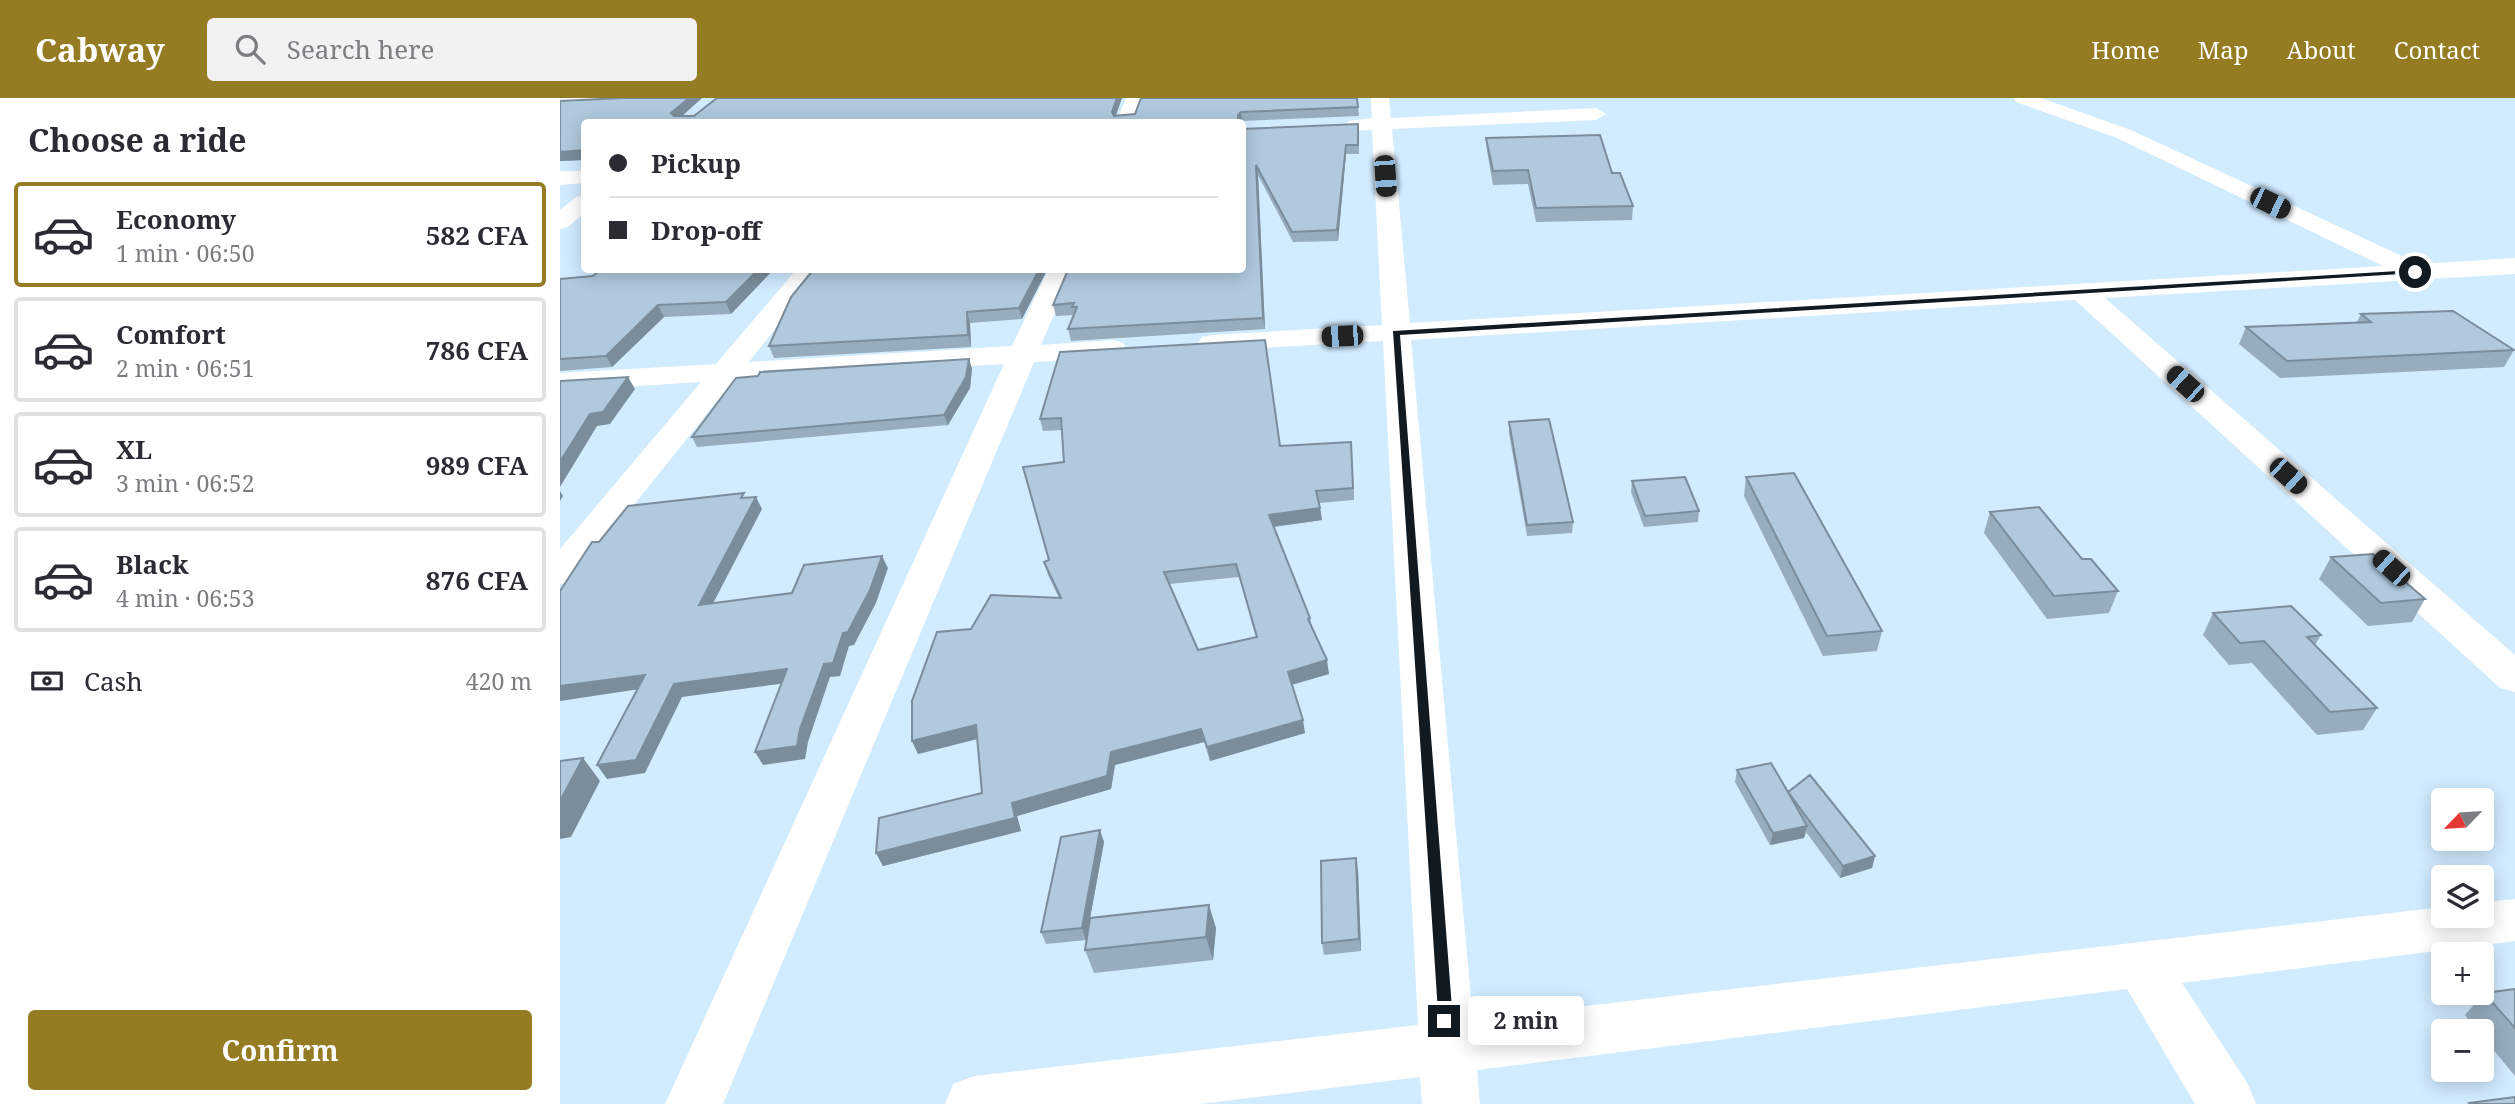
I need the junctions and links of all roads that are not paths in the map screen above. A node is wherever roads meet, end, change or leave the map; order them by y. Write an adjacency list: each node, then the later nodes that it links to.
1 (627, 98): 4 (street)
2 (1135, 98): 7 (street)
3 (2023, 98): 14 (street)
4 (560, 101)
5 (1381, 111): 6 (street); 8 (street); 18 (street)
6 (1596, 114)
7 (1126, 119)
8 (1340, 125)
9 (581, 177): 10 (street)
10 (560, 178)
11 (581, 204): 12 (street)
12 (560, 222)
13 (2515, 266): 14 (street)
14 (2415, 272): 17 (street)
15 (806, 273): 22 (street)
16 (1059, 273): 21 (street)
17 (2082, 292): 18 (street); 25 (street)
18 (1396, 332): 19 (street); 28 (street)
19 (1188, 345)
20 (1133, 348): 21 (street)
21 (1023, 355): 22 (street); 29 (street)
22 (724, 372): 23 (street); 24 (street)
23 (560, 382)
24 (560, 573)
25 (2515, 678)
26 (2515, 920): 27 (street)
27 (2141, 965): 28 (street); 32 (street)
28 (1447, 1048): 30 (street); 31 (street)
29 (694, 1104)
30 (974, 1104)
31 (1451, 1104)
32 (2227, 1104)

